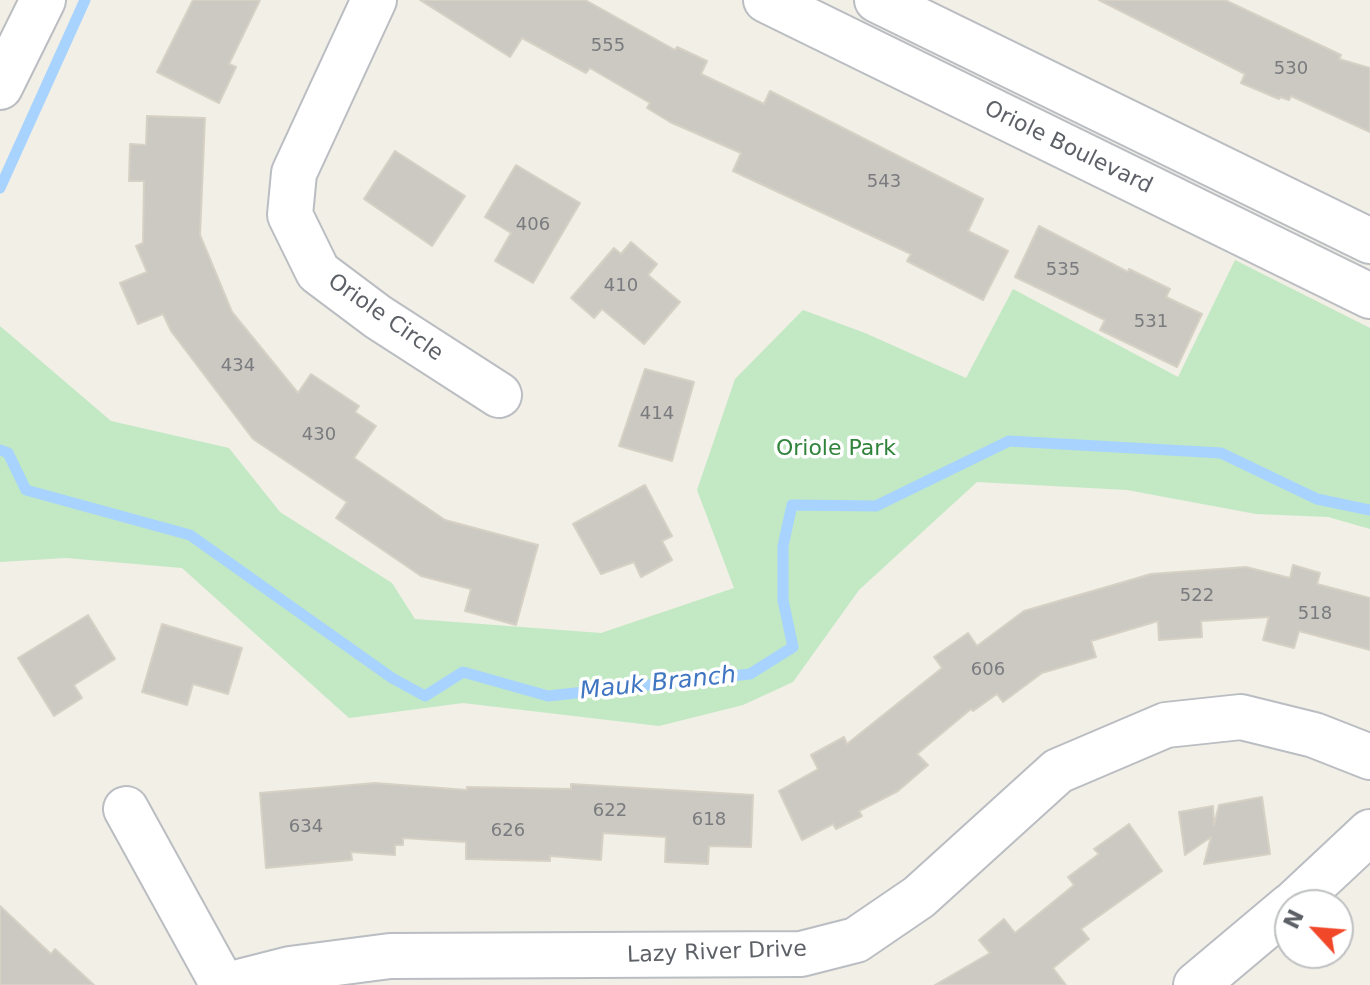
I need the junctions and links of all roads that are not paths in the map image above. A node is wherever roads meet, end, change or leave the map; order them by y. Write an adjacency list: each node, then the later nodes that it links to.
1 (43, 0): 5 (street)
2 (374, 0): 8 (street, Oriole Circle)
3 (766, 0): 7 (street, Oriole Boulevard)
4 (877, 0): 6 (street)
5 (0, 87)
6 (1370, 241)
7 (1370, 296)
8 (499, 395)
9 (1370, 757): 14 (street, Lazy River Drive)
10 (126, 809): 15 (street)
11 (1370, 832): 12 (street)
12 (1309, 889)
13 (1274, 920): 16 (street)
14 (608, 971): 15 (street, Lazy River Drive)
15 (225, 985)
16 (1196, 985)

